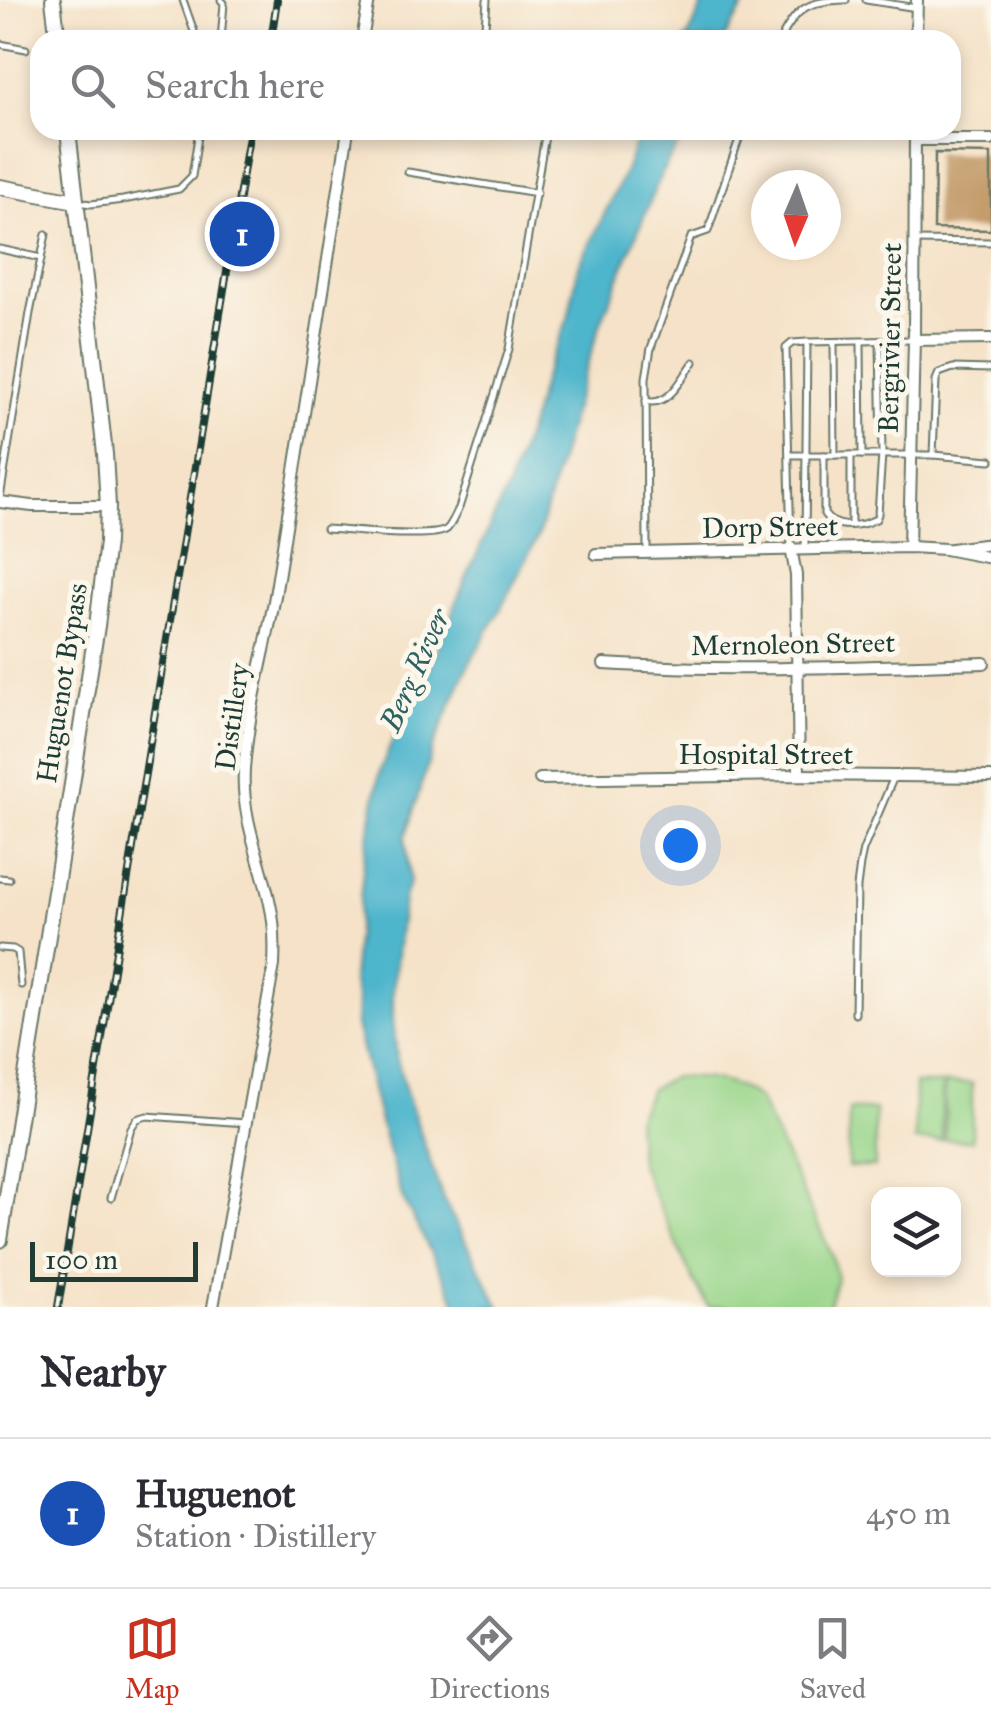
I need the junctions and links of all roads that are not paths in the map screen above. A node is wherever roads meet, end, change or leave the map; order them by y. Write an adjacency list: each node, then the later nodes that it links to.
1 (53, 0): 9 (main road)
2 (183, 0): 10 (lane)
3 (221, 0): 11 (lane)
4 (369, 0): 12 (street)
5 (487, 0): 13 (lane)
6 (846, 0): 14 (lane)
7 (866, 0): 8 (lane)
8 (917, 4): 15 (street)
9 (57, 30)
10 (194, 30)
11 (223, 30)
12 (364, 30)
13 (485, 30)
14 (786, 30)
15 (916, 30)
16 (0, 44): 17 (lane)
17 (26, 49)
18 (961, 138): 25 (street)
19 (69, 140): 29 (main road, Huguenot Bypass)
20 (197, 140): 29 (lane)
21 (346, 140): 79 (street, Distillery)
22 (545, 140): 28 (lane)
23 (739, 140): 43 (lane)
24 (915, 140): 31 (street, Bergrivier Street)
25 (991, 140)
26 (408, 172): 28 (lane)
27 (0, 187): 29 (main road)
28 (537, 193): 57 (lane)
29 (76, 202): 55 (main road, Huguenot Bypass)
30 (46, 234): 34 (lane)
31 (914, 241): 32 (lane); 36 (street, Bergrivier Street)
32 (991, 242)
33 (0, 250): 34 (lane)
34 (42, 258): 54 (lane)
35 (991, 339): 36 (street)
36 (914, 340): 40 (lane); 52 (street, Bergrivier Street)
37 (807, 342): 38 (lane); 47 (lane); 48 (lane)
38 (834, 342): 39 (lane); 50 (lane)
39 (862, 342): 40 (lane); 45 (lane)
40 (880, 342): 46 (lane)
41 (694, 362): 43 (lane)
42 (991, 369): 51 (lane)
43 (646, 401): 63 (lane)
44 (851, 454): 45 (lane); 50 (lane); 56 (lane)
45 (862, 454): 46 (lane)
46 (882, 454): 52 (lane); 56 (lane)
47 (788, 455): 48 (lane); 60 (lane)
48 (806, 455): 49 (lane); 61 (lane)
49 (824, 455): 50 (lane); 56 (lane)
50 (834, 455)
51 (932, 455): 52 (lane); 53 (lane)
52 (910, 456): 59 (street, Bergrivier Street)
53 (991, 460)
54 (0, 500): 55 (street)
55 (108, 506): 80 (main road, Huguenot Bypass)
56 (851, 525)
57 (326, 528)
58 (991, 544): 62 (street, Dorp Street)
59 (909, 547): 61 (street, Dorp Street); 62 (street, Dorp Street)
60 (791, 548): 61 (street, Dorp Street); 63 (street, Dorp Street); 66 (street)
61 (805, 548): 66 (street)
62 (945, 550): 65 (street, Dorp Street)
63 (647, 553): 64 (street, Dorp Street)
64 (596, 554)
65 (991, 558)
66 (796, 575): 69 (street)
67 (984, 663): 69 (street, Mernoleon Street)
68 (604, 664): 69 (street, Mernoleon Street)
69 (798, 668): 70 (street)
70 (799, 775): 71 (street, Hospital Street); 73 (street, Hospital Street)
71 (894, 776): 72 (street, Hospital Street); 78 (lane)
72 (991, 777)
73 (540, 779)
74 (0, 878): 75 (lane)
75 (9, 879)
76 (0, 948): 77 (lane)
77 (22, 985)
78 (855, 1014)
79 (246, 1123): 81 (lane); 83 (street, Distillery)
80 (7, 1145): 82 (main road, Huguenot Bypass)
81 (111, 1198)
82 (0, 1240)
83 (213, 1307)

